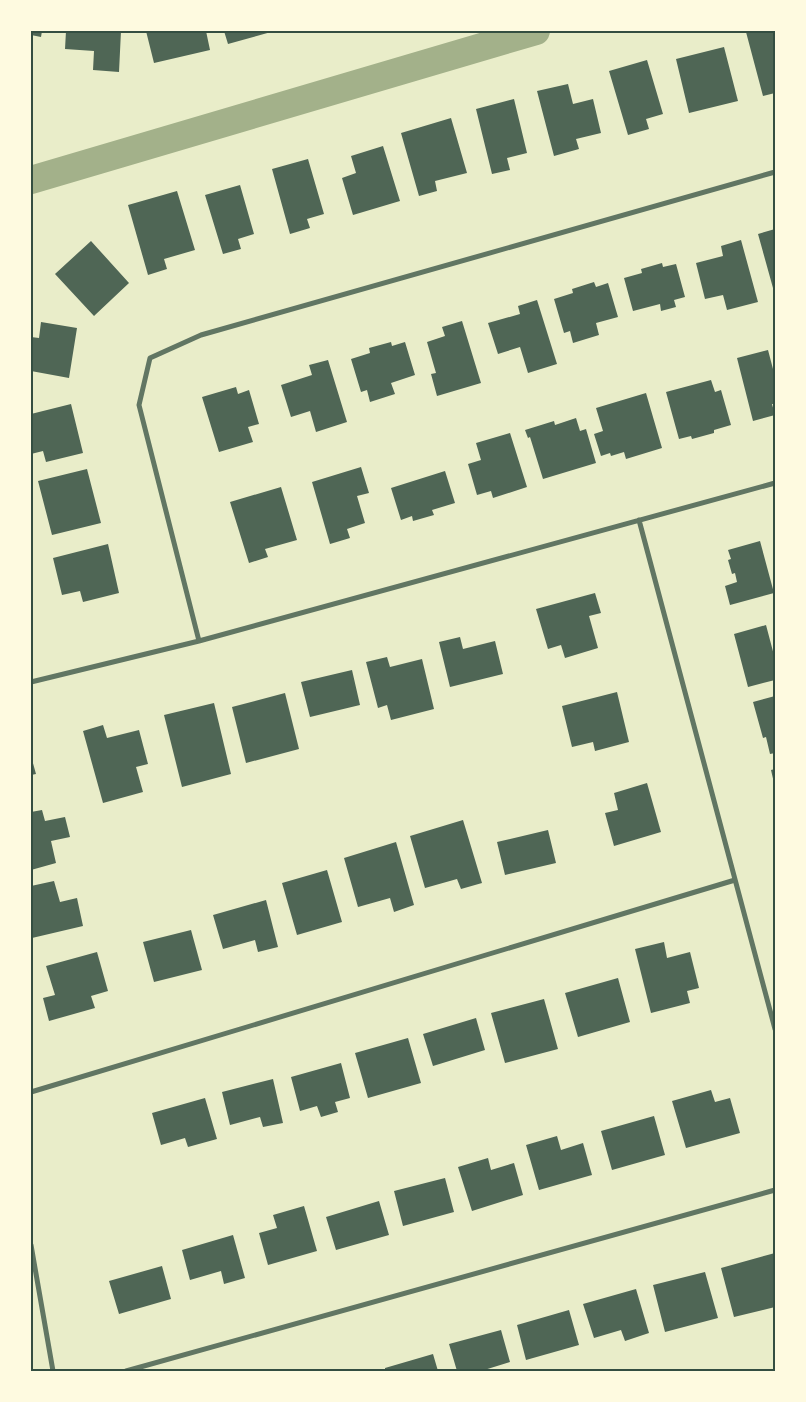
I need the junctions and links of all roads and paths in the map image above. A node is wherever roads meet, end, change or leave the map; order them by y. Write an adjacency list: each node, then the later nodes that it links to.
1 (775, 172): 4 (street)
2 (775, 483): 3 (street)
3 (639, 520): 4 (street); 6 (street)
4 (199, 641): 5 (street)
5 (31, 682)
6 (735, 880): 7 (street); 8 (street)
7 (775, 1029)
8 (31, 1092)
9 (775, 1190): 12 (street)
10 (31, 1245): 11 (street)
11 (53, 1371)
12 (126, 1371)

